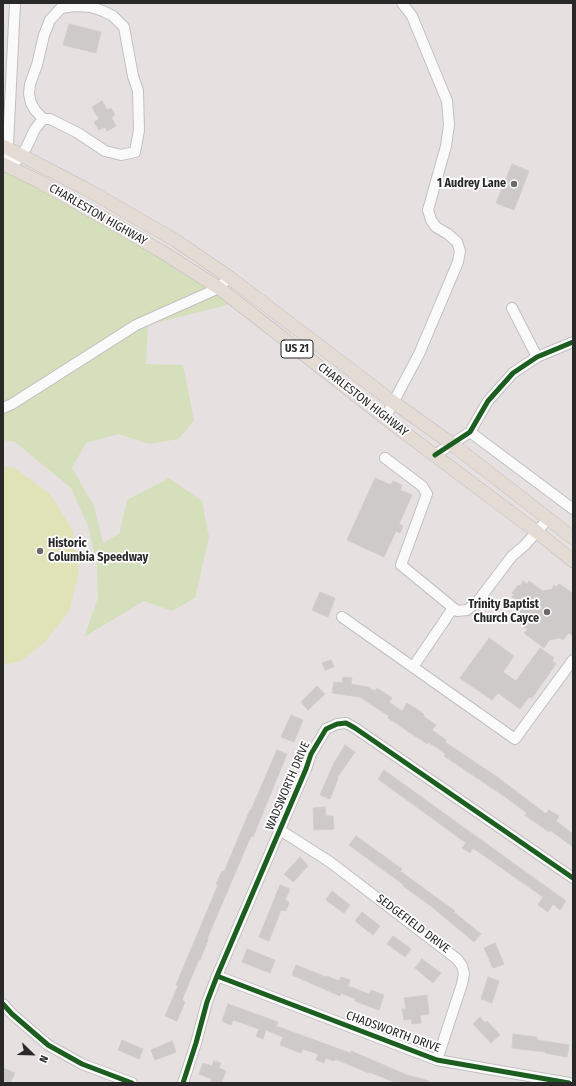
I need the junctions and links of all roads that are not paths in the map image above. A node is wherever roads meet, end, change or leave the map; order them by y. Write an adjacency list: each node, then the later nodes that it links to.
1 (15, 3): 4 (street)
2 (402, 3): 12 (street)
3 (43, 119): 3 (street); 5 (street)
4 (5, 147): 5 (main road, CHARLESTON HIGHWAY / US 21); 6 (street)
5 (20, 156): 6 (street); 7 (main road, CHARLESTON HIGHWAY / US 21)
6 (7, 166): 8 (main road, CHARLESTON HIGHWAY / US 21)
7 (229, 277): 8 (street); 12 (main road, CHARLESTON HIGHWAY / US 21)
8 (219, 288): 13 (street); 14 (main road, CHARLESTON HIGHWAY / US 21)
9 (512, 308): 11 (street)
10 (573, 342): 11 (street)
11 (537, 357): 15 (street)
12 (394, 402): 14 (street); 16 (main road, CHARLESTON HIGHWAY / US 21)
13 (3, 408)
14 (385, 418): 17 (main road, CHARLESTON HIGHWAY / US 21)
15 (470, 432): 16 (street); 19 (street)
16 (452, 444): 17 (street); 20 (main road, CHARLESTON HIGHWAY / US 21)
17 (434, 455): 21 (main road, CHARLESTON HIGHWAY / US 21)
18 (385, 458): 24 (street)
19 (573, 509)
20 (548, 519): 21 (street); 22 (main road, CHARLESTON HIGHWAY / US 21)
21 (537, 532): 23 (main road, CHARLESTON HIGHWAY / US 21); 24 (street)
22 (573, 538)
23 (573, 561)
24 (453, 608): 27 (street)
25 (342, 617): 27 (street)
26 (573, 660): 27 (street)
27 (413, 667)
28 (280, 830): 29 (street, WADSWORTH DRIVE); 30 (street, WADSWORTH DRIVE); 32 (street, SEDGEFIELD DRIVE)
29 (573, 878)
30 (217, 976): 32 (street, CHADSWORTH DRIVE); 34 (street, WADSWORTH DRIVE)
31 (3, 1004): 33 (street)
32 (437, 1060): 35 (street, CHADSWORTH DRIVE)
33 (132, 1083)
34 (183, 1083)
35 (569, 1083)

